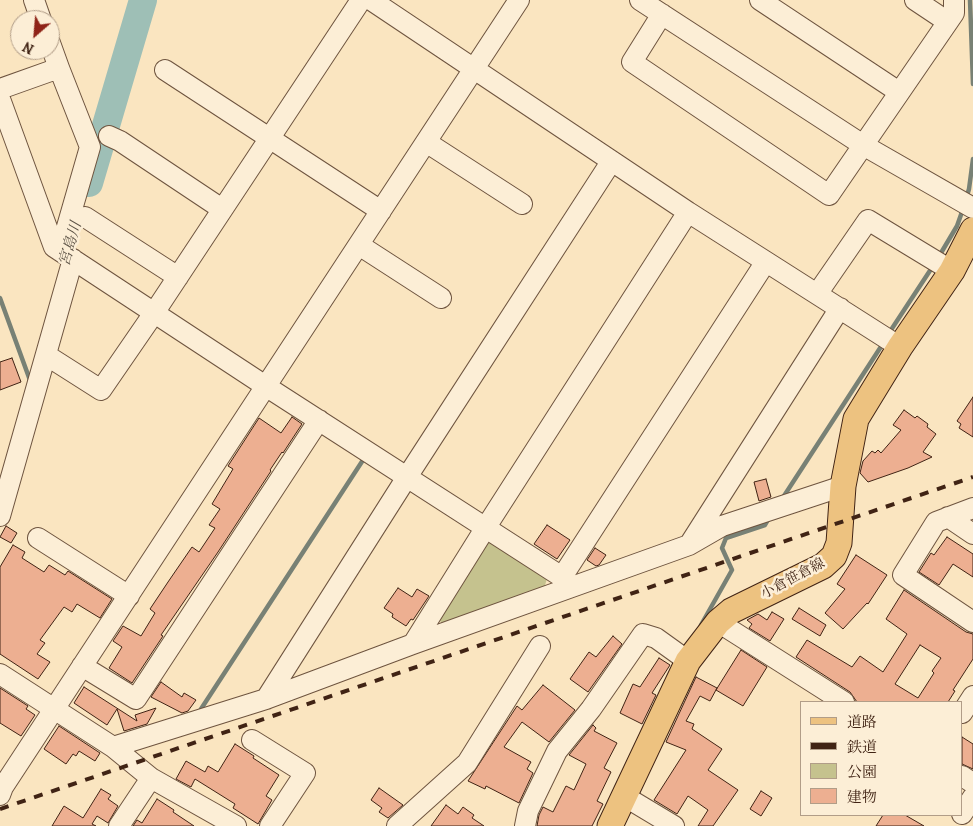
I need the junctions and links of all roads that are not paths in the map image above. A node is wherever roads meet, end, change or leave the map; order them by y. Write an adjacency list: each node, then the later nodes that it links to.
1 (361, 0): 18 (street)
2 (372, 0): 12 (street)
3 (519, 0): 12 (street)
4 (640, 0): 8 (street)
5 (760, 0): 15 (street)
6 (915, 0): 9 (street)
7 (954, 0): 9 (street)
8 (662, 14): 20 (street); 20 (street)
9 (948, 22): 15 (street)
10 (56, 60): 11 (street)
11 (59, 68): 14 (street); 30 (street)
12 (474, 68): 19 (street); 21 (street)
13 (165, 70): 18 (street)
14 (0, 89)
15 (899, 92): 20 (street)
16 (0, 99): 30 (street)
17 (109, 136): 24 (street)
18 (269, 138): 24 (street); 25 (street)
19 (426, 142): 22 (street); 25 (street)
20 (862, 145): 23 (street)
21 (611, 162): 26 (street); 42 (street)
22 (522, 204)
23 (973, 208)
24 (222, 209): 33 (street)
25 (381, 211): 29 (street)
26 (688, 212): 31 (street); 47 (street)
27 (85, 217): 33 (street)
28 (973, 230): 32 (main road, 小倉笹倉線)
29 (359, 245): 35 (street); 40 (street)
30 (66, 255): 37 (street); 39 (street)
31 (765, 263): 34 (street); 51 (street)
32 (952, 272): 34 (street); 38 (main road, 小倉笹倉線)
33 (178, 277): 37 (street)
34 (817, 294): 36 (street)
35 (441, 298)
36 (840, 308): 38 (street); 50 (street)
37 (154, 313): 39 (street); 40 (street)
38 (900, 347): 43 (main road, 小倉笹倉線)
39 (46, 355): 45 (street)
40 (267, 387): 41 (street); 52 (street)
41 (318, 420): 42 (street); 58 (street)
42 (406, 477): 47 (street); 61 (street)
43 (843, 486): 50 (street); 53 (main road, 小倉笹倉線)
44 (973, 508): 46 (street)
45 (0, 516)
46 (948, 517): 48 (street); 54 (street)
47 (486, 527): 51 (street); 55 (street)
48 (973, 534)
49 (38, 538): 52 (street)
50 (689, 546): 51 (street)
51 (564, 583): 55 (street)
52 (129, 596): 58 (street)
53 (718, 622): 57 (main road, 小倉笹倉線); 62 (street)
54 (973, 622)
55 (413, 644): 61 (street)
56 (540, 646): 75 (street)
57 (688, 661): 69 (main road, 小倉笹倉線); 76 (street)
58 (82, 666): 63 (street)
59 (0, 674): 63 (street)
60 (973, 696): 64 (street)
61 (266, 699): 66 (street)
62 (842, 701)
63 (55, 708): 66 (street); 68 (street)
64 (963, 711)
65 (252, 740): 74 (street)
66 (113, 747): 67 (street)
67 (151, 778): 72 (street); 73 (street)
68 (1, 790)
69 (624, 796): 77 (main road, 小倉笹倉線); 78 (street)
70 (973, 797): 71 (street)
71 (963, 811)
72 (119, 826)
73 (236, 826)
74 (270, 826)
75 (397, 826)
76 (525, 826)
77 (610, 826)
78 (674, 826)

